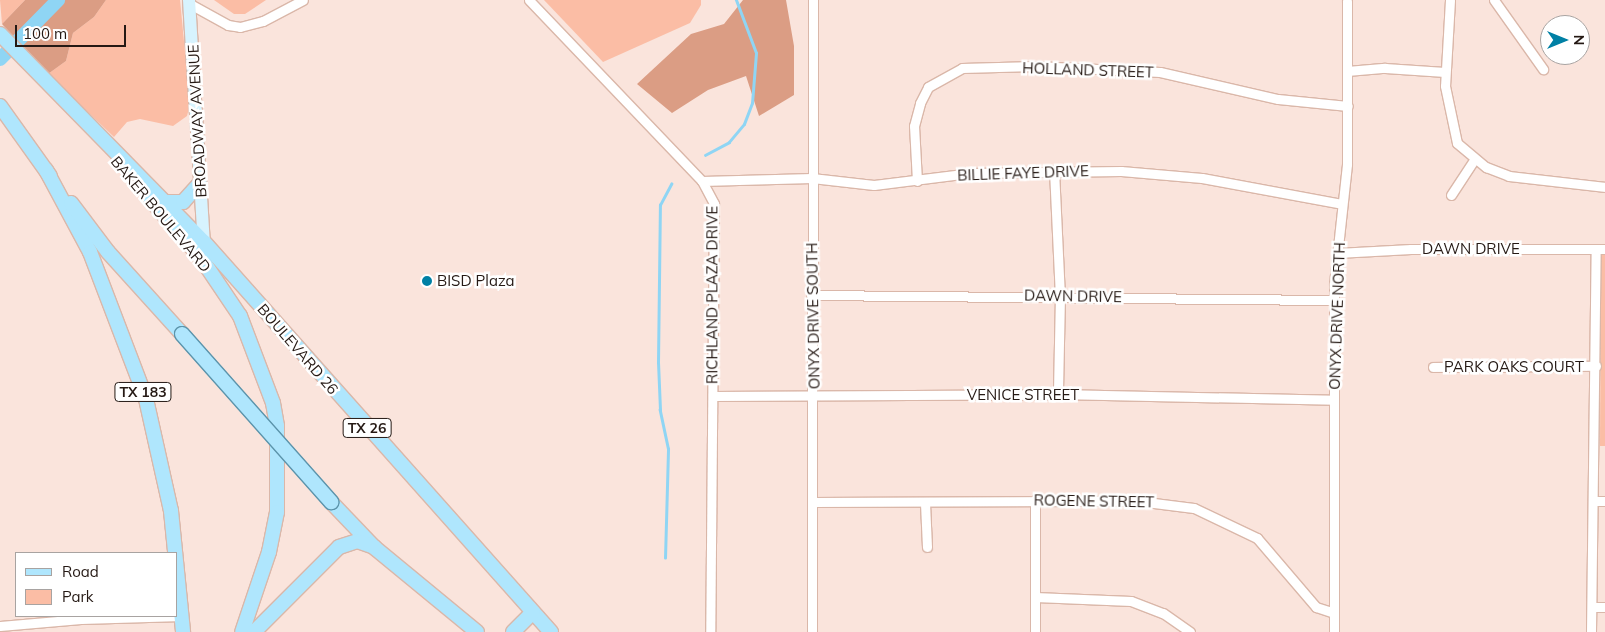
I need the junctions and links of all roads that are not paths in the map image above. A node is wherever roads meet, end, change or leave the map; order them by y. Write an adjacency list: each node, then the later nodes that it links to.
1 (303, 0): 7 (street)
2 (529, 0): 19 (street, RICHLAND PLAZA DRIVE)
3 (813, 0): 18 (street, ONYX DRIVE SOUTH)
4 (1450, 0): 11 (street)
5 (1494, 0): 9 (street)
6 (1347, 1): 10 (street, ONYX DRIVE NORTH)
7 (190, 2): 21 (main road, BROADWAY AVENUE)
8 (0, 34): 14 (main road)
9 (1543, 69)
10 (1347, 71): 11 (street); 12 (street, ONYX DRIVE NORTH)
11 (1445, 72): 15 (street)
12 (1348, 106): 20 (street, HOLLAND STREET); 25 (street, ONYX DRIVE NORTH)
13 (2, 109): 16 (main road, TX 183)
14 (78, 118): 24 (main road, BOULEVARD 26 / TX 26); 57 (main road, BAKER BOULEVARD)
15 (1474, 160): 22 (street); 23 (street)
16 (46, 170): 44 (main road, bridge); 45 (main road, TX 183)
17 (1054, 170): 20 (street, BILLIE FAYE DRIVE); 25 (street, BILLIE FAYE DRIVE); 30 (street)
18 (812, 178): 19 (street, BILLIE FAYE DRIVE); 20 (street, BILLIE FAYE DRIVE); 29 (street, ONYX DRIVE SOUTH)
19 (702, 181): 36 (street, RICHLAND PLAZA DRIVE)
20 (917, 181)
21 (200, 183): 24 (main road); 26 (main road, BROADWAY AVENUE)
22 (1605, 187)
23 (1452, 194)
24 (165, 202): 26 (main road, BOULEVARD 26 / TX 26)
25 (1342, 204): 28 (street, ONYX DRIVE NORTH)
26 (204, 242): 50 (main road, BOULEVARD 26 / TX 26)
27 (1601, 249): 28 (street, DAWN DRIVE); 32 (street)
28 (1337, 253): 31 (street, ONYX DRIVE NORTH)
29 (811, 295): 30 (street, DAWN DRIVE); 34 (street, ONYX DRIVE SOUTH)
30 (1060, 296): 31 (street, DAWN DRIVE); 35 (street)
31 (1334, 300): 37 (street, ONYX DRIVE NORTH)
32 (1596, 366): 33 (street, PARK OAKS COURT); 39 (street)
33 (1433, 367)
34 (814, 394): 35 (street, VENICE STREET); 36 (street, VENICE STREET); 41 (street, ONYX DRIVE SOUTH)
35 (1058, 394): 37 (street, VENICE STREET)
36 (712, 396): 62 (street, RICHLAND PLAZA DRIVE)
37 (1334, 400): 51 (street, ONYX DRIVE NORTH)
38 (1035, 500): 42 (street, ROGENE STREET); 47 (street); 51 (street, ROGENE STREET)
39 (1595, 501): 40 (street); 48 (street)
40 (1605, 501)
41 (812, 502): 42 (street, ROGENE STREET); 63 (street, ONYX DRIVE SOUTH)
42 (925, 503): 43 (street)
43 (927, 546)
44 (375, 548): 58 (main road); 59 (main road)
45 (175, 552)
46 (178, 577): 53 (main road, TX 183)
47 (1035, 598): 64 (street); 65 (street)
48 (1592, 607): 49 (street); 67 (street)
49 (1605, 607)
50 (533, 612): 60 (main road); 61 (main road, BOULEVARD 26 / TX 26)
51 (1334, 614): 66 (street, ONYX DRIVE NORTH)
52 (178, 616): 53 (street)
53 (182, 616): 56 (main road, TX 183)
54 (148, 617): 55 (street)
55 (0, 626)
56 (183, 632)
57 (242, 632)
58 (254, 632)
59 (477, 632)
60 (514, 632)
61 (551, 632)
62 (710, 632)
63 (812, 632)
64 (1035, 632)
65 (1190, 632)
66 (1334, 632)
67 (1591, 632)

